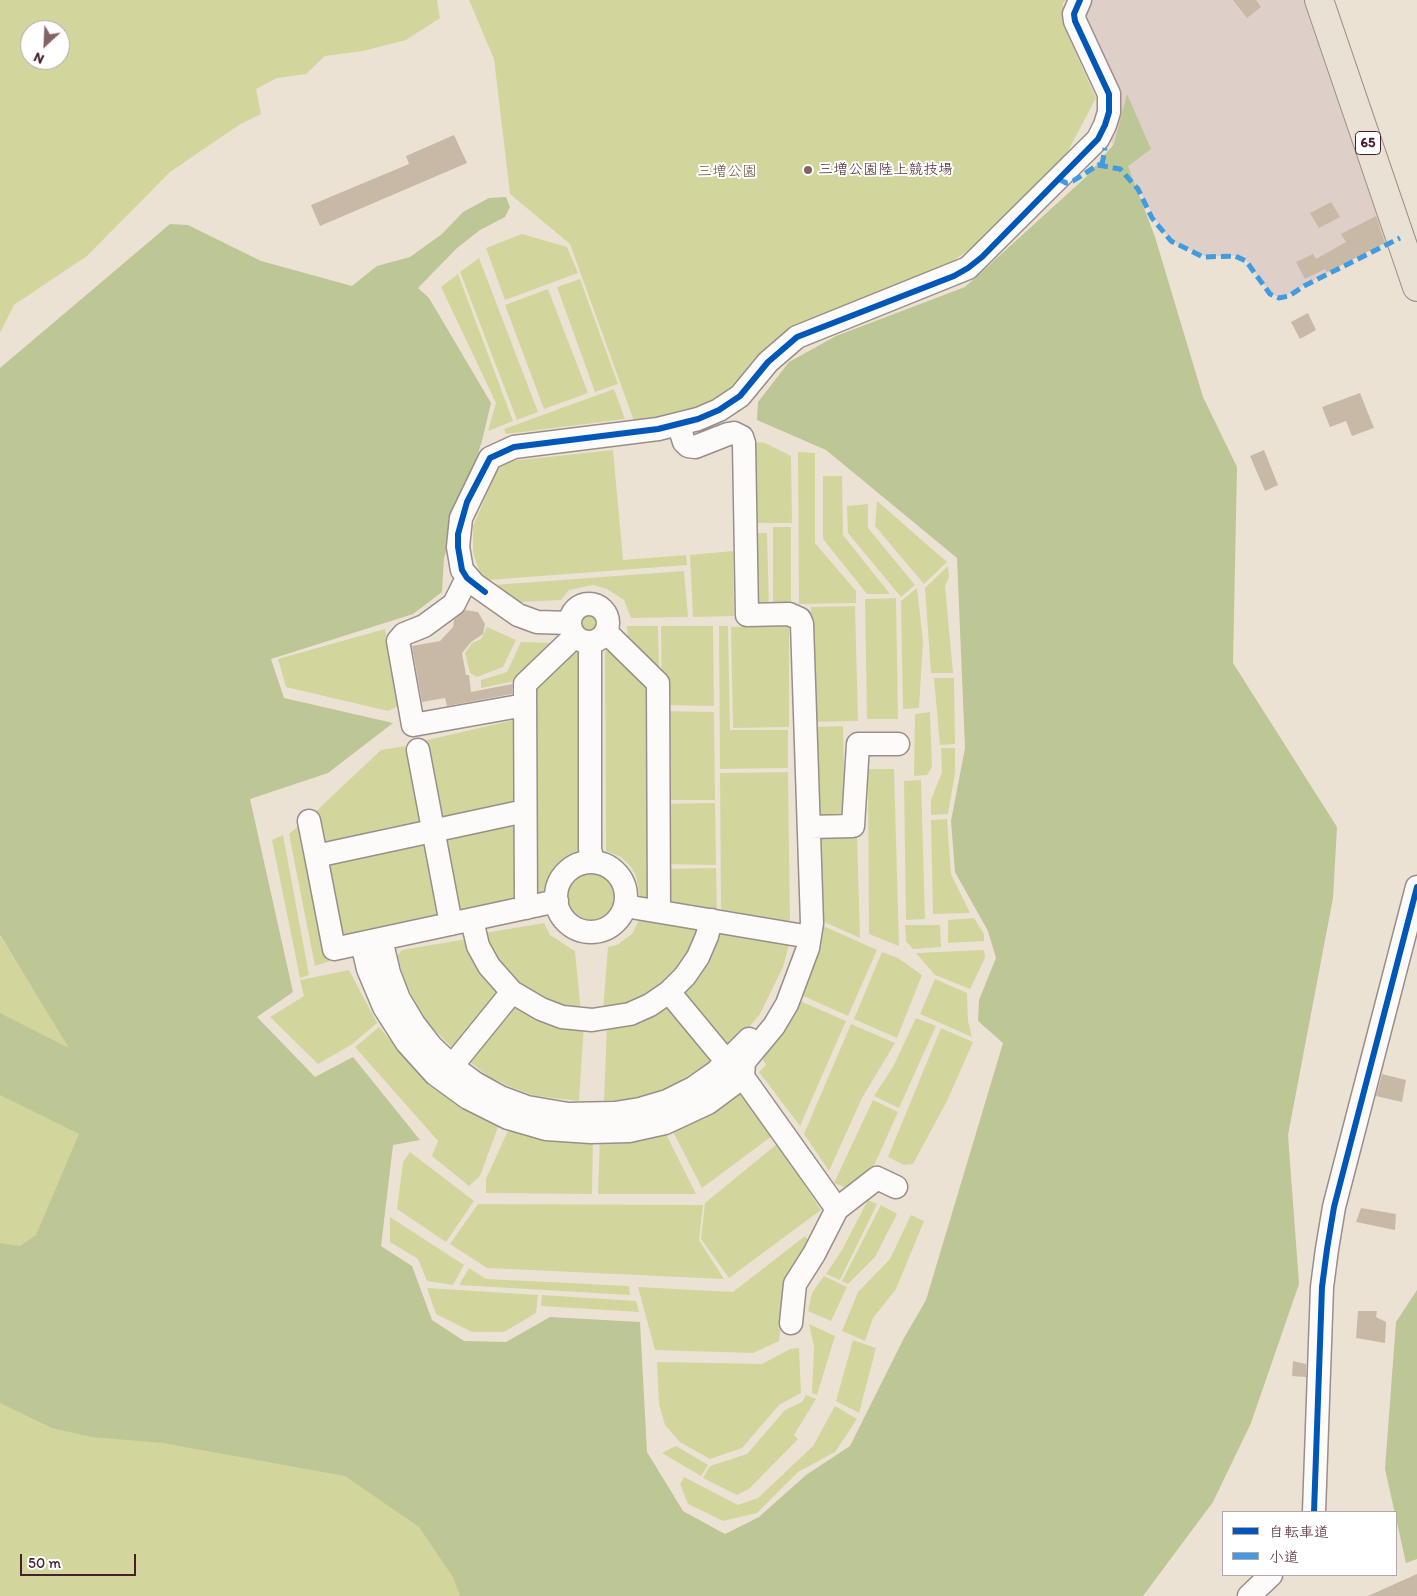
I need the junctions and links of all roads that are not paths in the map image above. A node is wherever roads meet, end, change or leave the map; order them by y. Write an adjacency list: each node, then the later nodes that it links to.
1 (1080, 0): 4 (street)
2 (1319, 0): 3 (main road, 65)
3 (1417, 287)
4 (679, 426): 5 (street); 12 (street)
5 (467, 578): 6 (street); 7 (street)
6 (585, 634): 7 (street); 15 (street); 20 (street)
7 (525, 705): 10 (street)
8 (898, 744): 12 (street)
9 (418, 750): 13 (street)
10 (525, 811): 13 (street); 19 (street)
11 (310, 821): 14 (street)
12 (809, 827): 23 (street); 28 (street)
13 (433, 831): 14 (street); 22 (street)
14 (316, 856): 24 (street)
15 (594, 862): 17 (street); 18 (street)
16 (1417, 888): 32 (street)
17 (557, 901): 18 (street); 19 (street)
18 (625, 906): 20 (street)
19 (526, 908): 22 (street)
20 (659, 912): 21 (street)
21 (711, 920): 23 (street); 26 (street)
22 (462, 922): 24 (street); 25 (street)
23 (798, 935): 28 (street)
24 (372, 941): 27 (street); 28 (street)
25 (512, 992): 26 (street); 27 (street)
26 (669, 992): 28 (street)
27 (452, 1066): 28 (street)
28 (735, 1070): 30 (street)
29 (896, 1187): 30 (street)
30 (837, 1209): 31 (street)
31 (791, 1323)
32 (1314, 1511)
33 (1270, 1576): 34 (street)
34 (1249, 1596)

